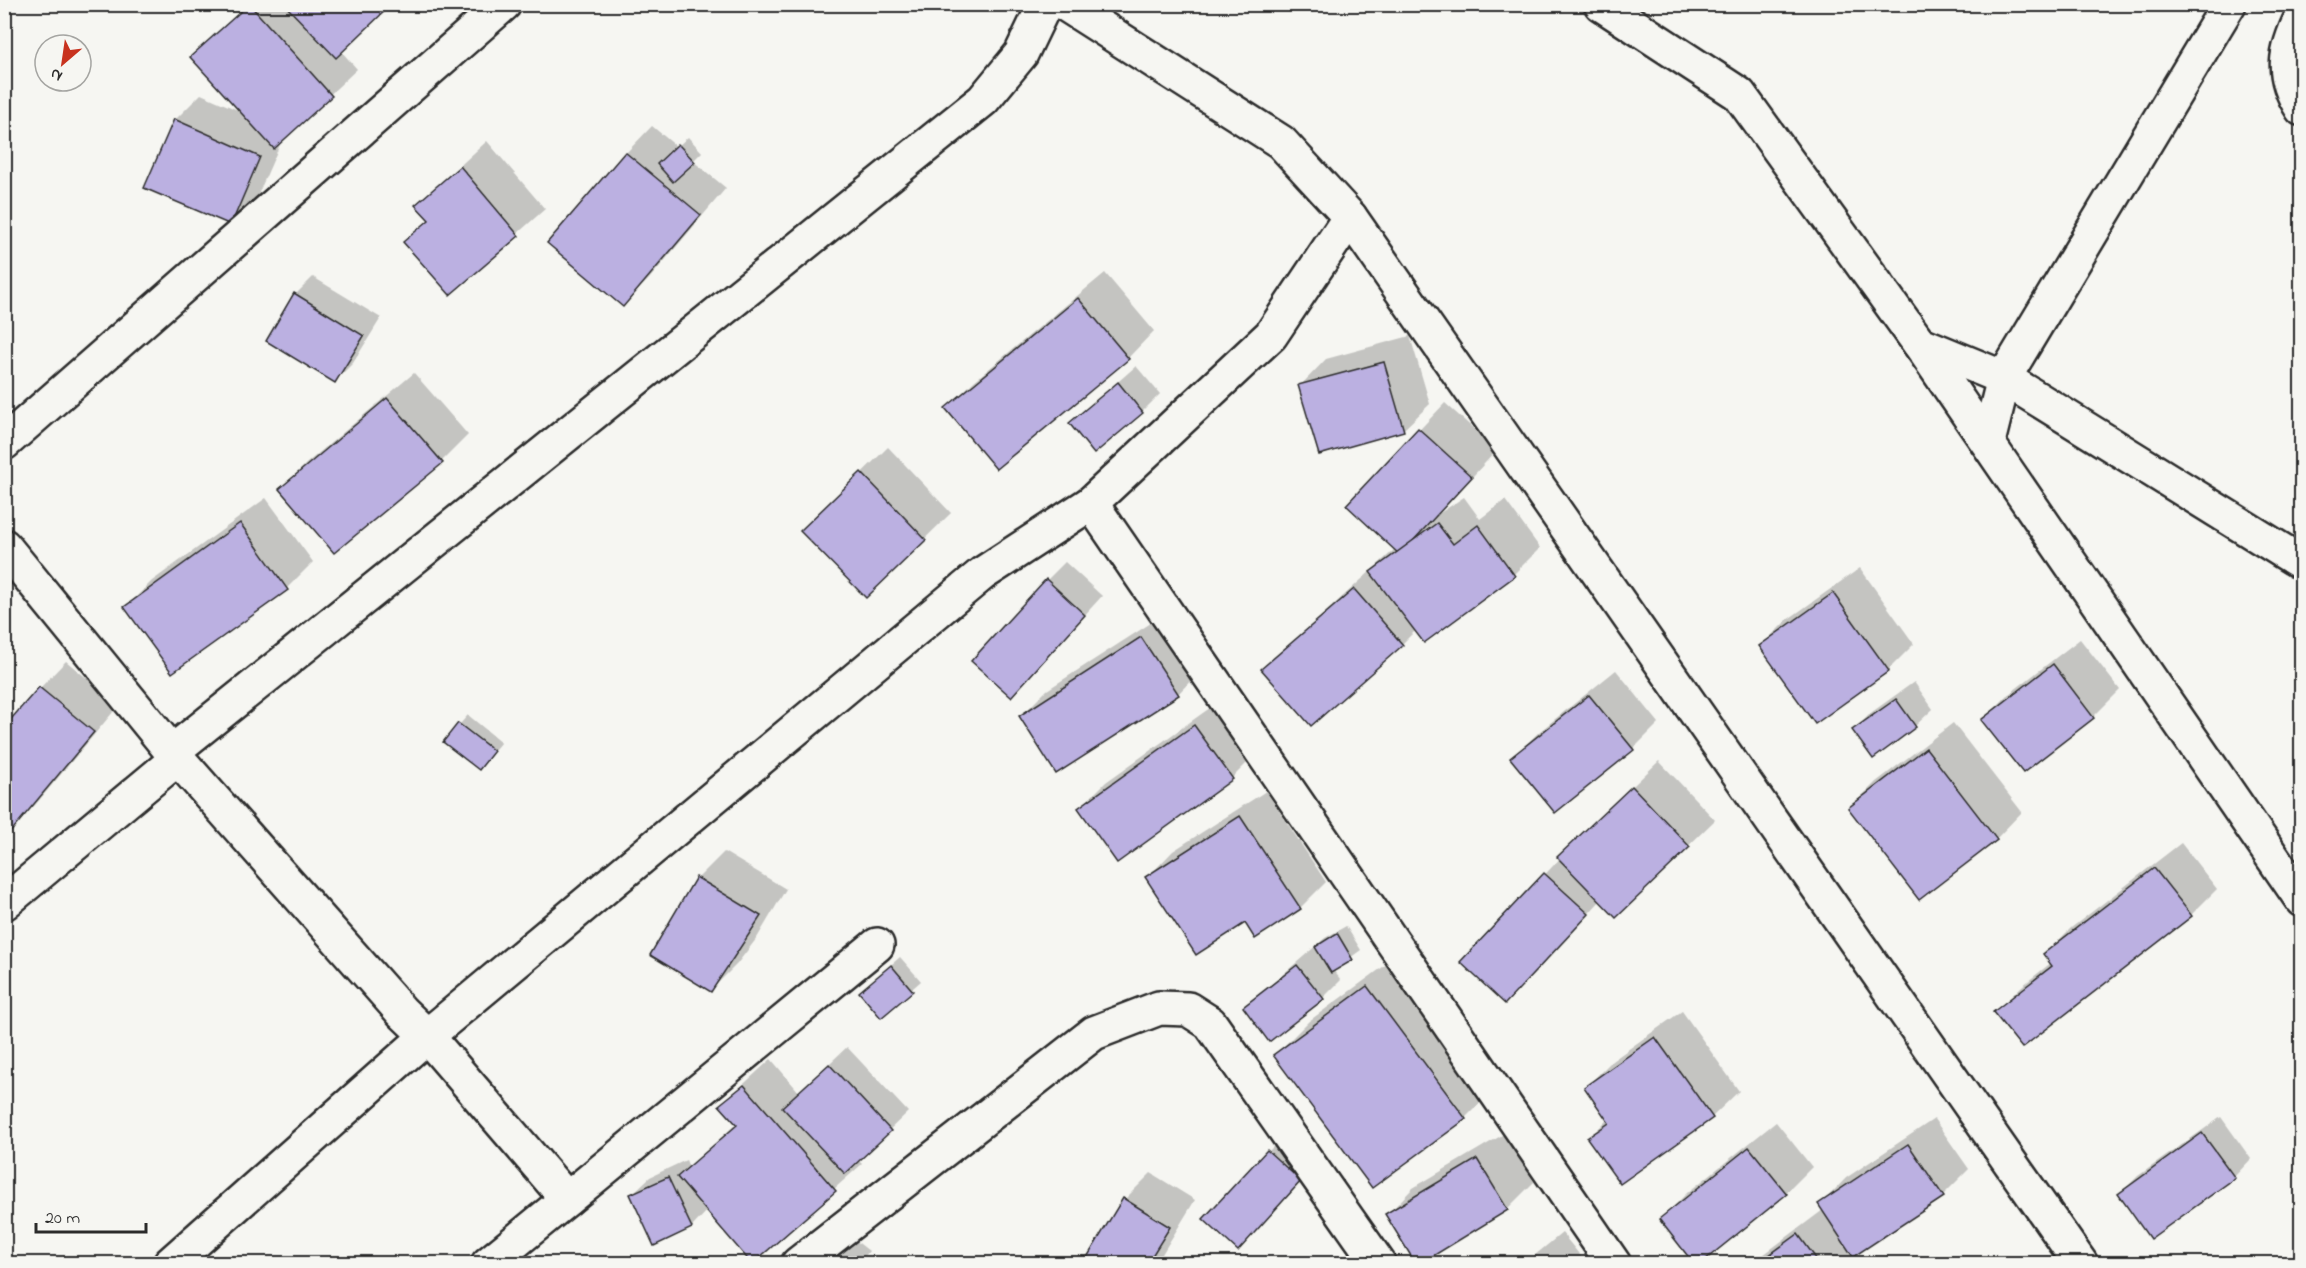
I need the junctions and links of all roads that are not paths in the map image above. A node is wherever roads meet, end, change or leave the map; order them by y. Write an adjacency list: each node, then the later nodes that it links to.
1 (504, 4): 12 (street)
2 (1045, 4): 16 (street)
3 (1065, 4): 8 (street)
4 (1601, 4): 9 (street)
5 (2229, 4): 10 (street)
6 (2301, 16): 7 (street)
7 (2301, 109)
8 (1350, 217): 13 (street); 27 (street)
9 (1919, 343): 10 (street); 11 (street)
10 (2004, 378): 11 (street); 15 (street)
11 (1988, 442): 17 (street)
12 (4, 443)
13 (1091, 503): 20 (street); 26 (street)
14 (4, 546): 16 (street)
15 (2301, 563)
16 (175, 755): 18 (street); 20 (street)
17 (2301, 900)
18 (4, 903)
19 (877, 945): 21 (street)
20 (427, 1036): 21 (street); 22 (street)
21 (567, 1199): 23 (street)
22 (170, 1263)
23 (488, 1263)
24 (798, 1263): 25 (street)
25 (1379, 1263)
26 (1614, 1263)
27 (2081, 1263)

